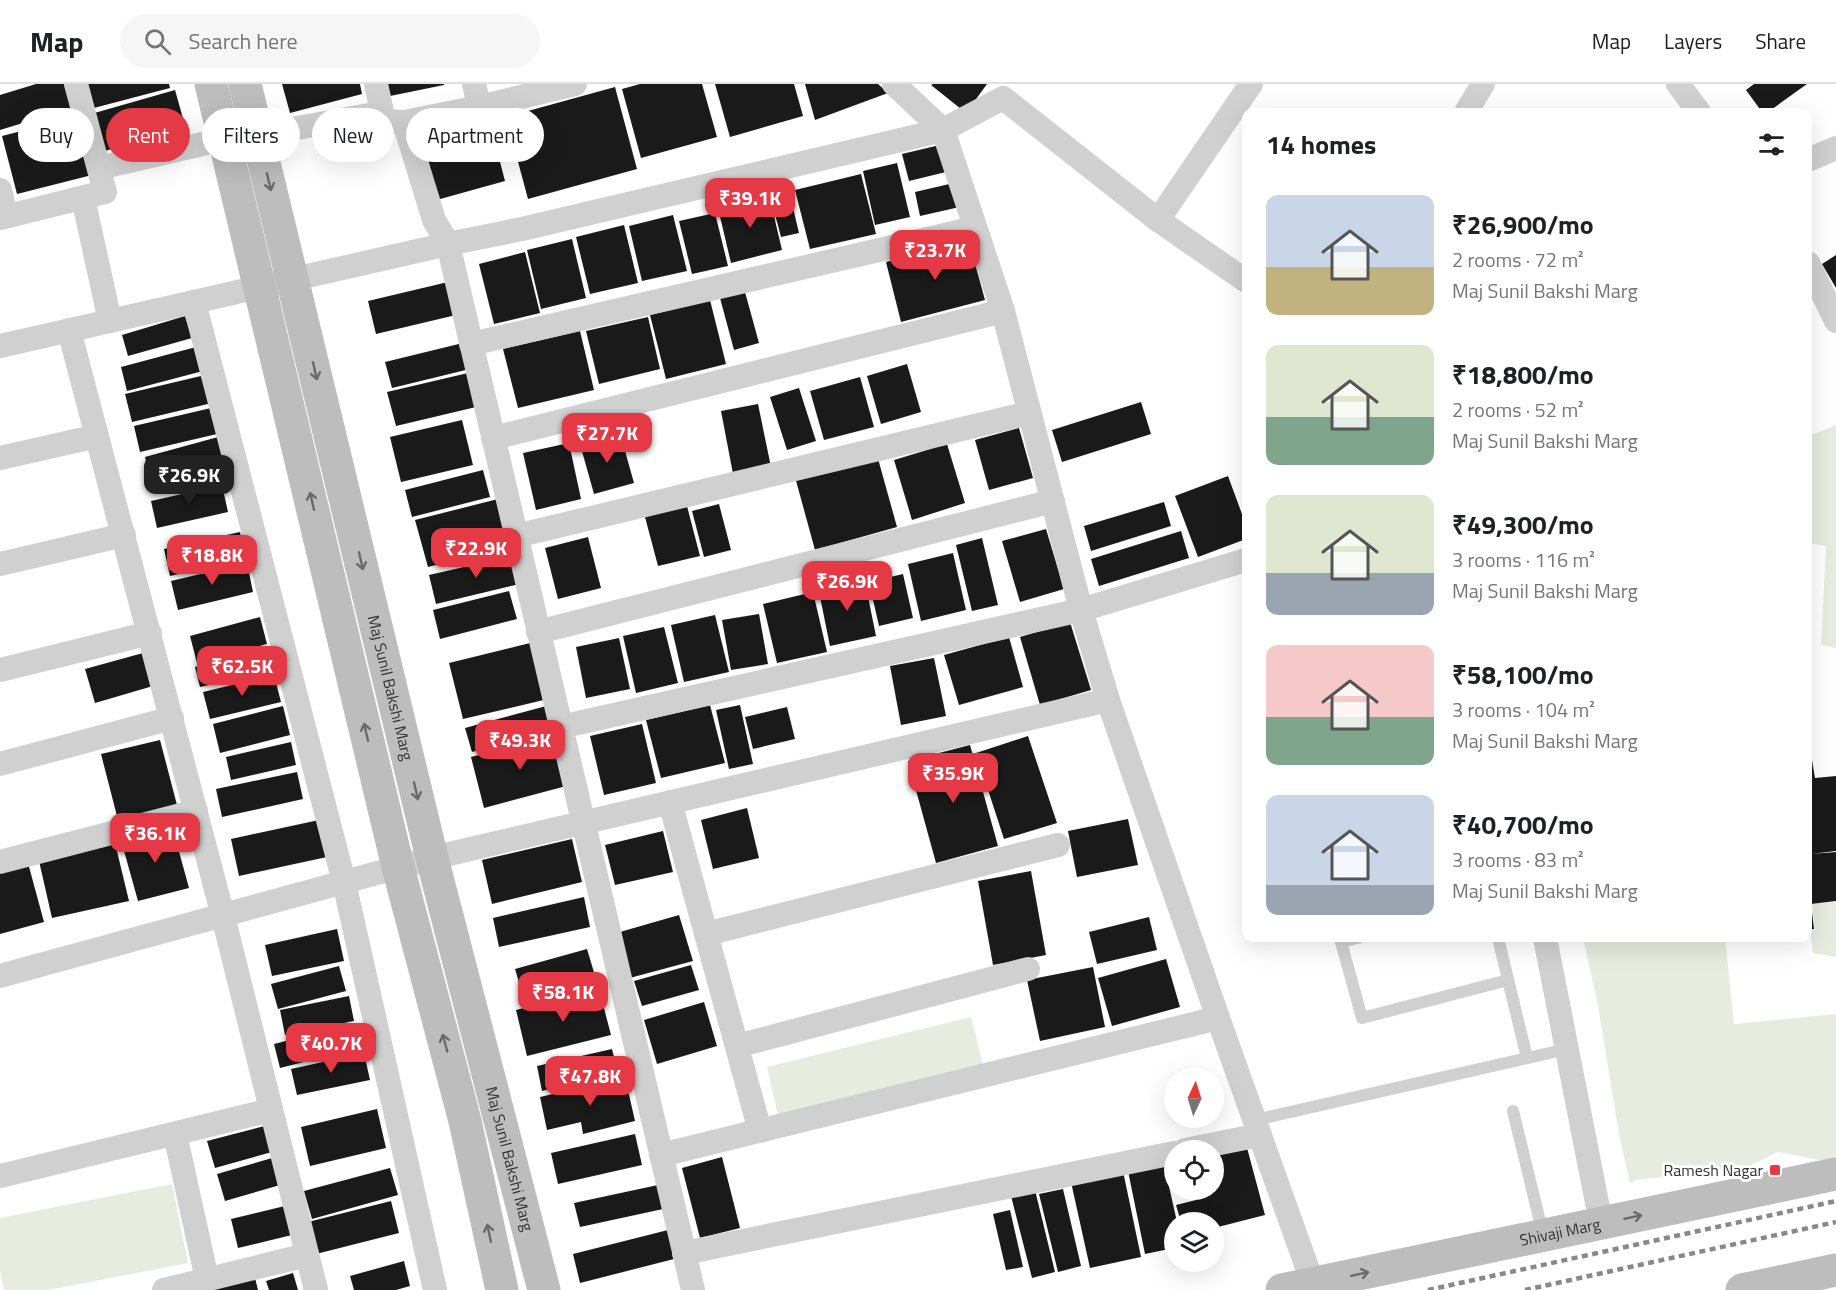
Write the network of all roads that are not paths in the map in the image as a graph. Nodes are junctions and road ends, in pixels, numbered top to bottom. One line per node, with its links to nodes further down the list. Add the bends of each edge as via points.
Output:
1 (76, 84): 24 (street)
2 (211, 84): 12 (street, Maj Sunil Bakshi Marg)
3 (245, 84): 13 (street, Maj Sunil Bakshi Marg)
4 (376, 84): 14 (street)
5 (575, 84): 11 (street)
6 (894, 84): 18 (street)
7 (1251, 84): 28 (street)
8 (1483, 84): 15 (street)
9 (1678, 84): 16 (street)
10 (1007, 91): 18 (street); 28 (street)
11 (477, 95): 17 (street)
12 (217, 108)
13 (251, 108)
14 (388, 108)
15 (1468, 108)
16 (1696, 108)
17 (394, 121): 30 (street, via 434,220)
18 (943, 130): 29 (street); 30 (street)
19 (202, 144): 24 (street)
20 (1836, 148): 21 (street)
21 (1812, 158)
22 (229, 162): 34 (street, Maj Sunil Bakshi Marg)
23 (265, 162): 33 (street, Maj Sunil Bakshi Marg, one-way to 33)
24 (99, 168): 26 (street, via 105,192)
25 (0, 190): 27 (street)
26 (83, 198): 27 (street); 37 (street)
27 (3, 217)
28 (1158, 220): 32 (street)
29 (975, 228): 36 (street); 40 (street)
30 (448, 244): 33 (street); 40 (street)
31 (1812, 271): 38 (street)
32 (1242, 278)
33 (293, 279): 34 (street); 63 (street, Maj Sunil Bakshi Marg, one-way to 63)
34 (259, 287): 35 (street); 65 (street, Maj Sunil Bakshi Marg, one-way to 34)
35 (194, 302): 37 (street); 66 (street)
36 (1003, 311): 42 (street); 44 (street)
37 (110, 321): 39 (street)
38 (1836, 321)
39 (69, 330): 41 (street); 43 (street)
40 (471, 344): 44 (street)
41 (0, 346)
42 (1029, 413): 46 (street); 48 (street)
43 (97, 436): 45 (street); 47 (street)
44 (493, 438): 48 (street)
45 (0, 458)
46 (1053, 501): 51 (street); 52 (street)
47 (124, 535): 50 (street); 53 (street)
48 (516, 536): 52 (street)
49 (1242, 561): 51 (street)
50 (0, 564)
51 (1081, 610): 55 (street); 57 (street)
52 (538, 632): 57 (street)
53 (150, 633): 54 (street); 56 (street)
54 (0, 670)
55 (1108, 700): 59 (street); 75 (street)
56 (172, 718): 58 (street); 60 (street)
57 (560, 727): 61 (street)
58 (0, 764)
59 (670, 802): 61 (street); 68 (street)
60 (196, 811): 64 (street); 67 (street)
61 (582, 821): 63 (street); 85 (street)
62 (1058, 845): 68 (street)
63 (432, 858): 65 (street); 100 (street, Maj Sunil Bakshi Marg)
64 (0, 862)
65 (398, 867): 66 (street); 99 (street, Maj Sunil Bakshi Marg, one-way to 65, via 465,1121)
66 (344, 882): 67 (street); 98 (street)
67 (223, 916): 73 (street); 79 (street)
68 (706, 934): 76 (street)
69 (1341, 942): 74 (lane, via 1362,1018)
70 (1499, 942): 74 (lane)
71 (1546, 942): 77 (street)
72 (1028, 969): 76 (street)
73 (0, 976)
74 (1508, 980): 78 (lane)
75 (1218, 1018): 81 (street); 82 (street)
76 (737, 1046): 82 (street)
77 (1567, 1049): 78 (lane); 89 (street)
78 (1527, 1058): 81 (lane)
79 (271, 1110): 83 (street); 92 (street)
80 (1513, 1111): 90 (lane)
81 (1257, 1128): 84 (street); 95 (street)
82 (760, 1131): 85 (street)
83 (175, 1134): 88 (street); 94 (street)
84 (1218, 1140)
85 (662, 1155): 91 (street)
86 (1164, 1155): 91 (street)
87 (1836, 1174): 89 (street, Shivaji Marg, one-way to 87)
88 (0, 1176)
89 (1601, 1223): 90 (street, Shivaji Marg)
90 (1544, 1235): 95 (street, Shivaji Marg, one-way to 90)
91 (684, 1253): 101 (street)
92 (307, 1256): 94 (street); 97 (street)
93 (1836, 1270): 102 (street)
94 (207, 1279): 96 (street)
95 (1298, 1287)
96 (164, 1290)
97 (316, 1290)
98 (435, 1290)
99 (502, 1290)
100 (544, 1290)
101 (693, 1290)
102 (1742, 1290)

